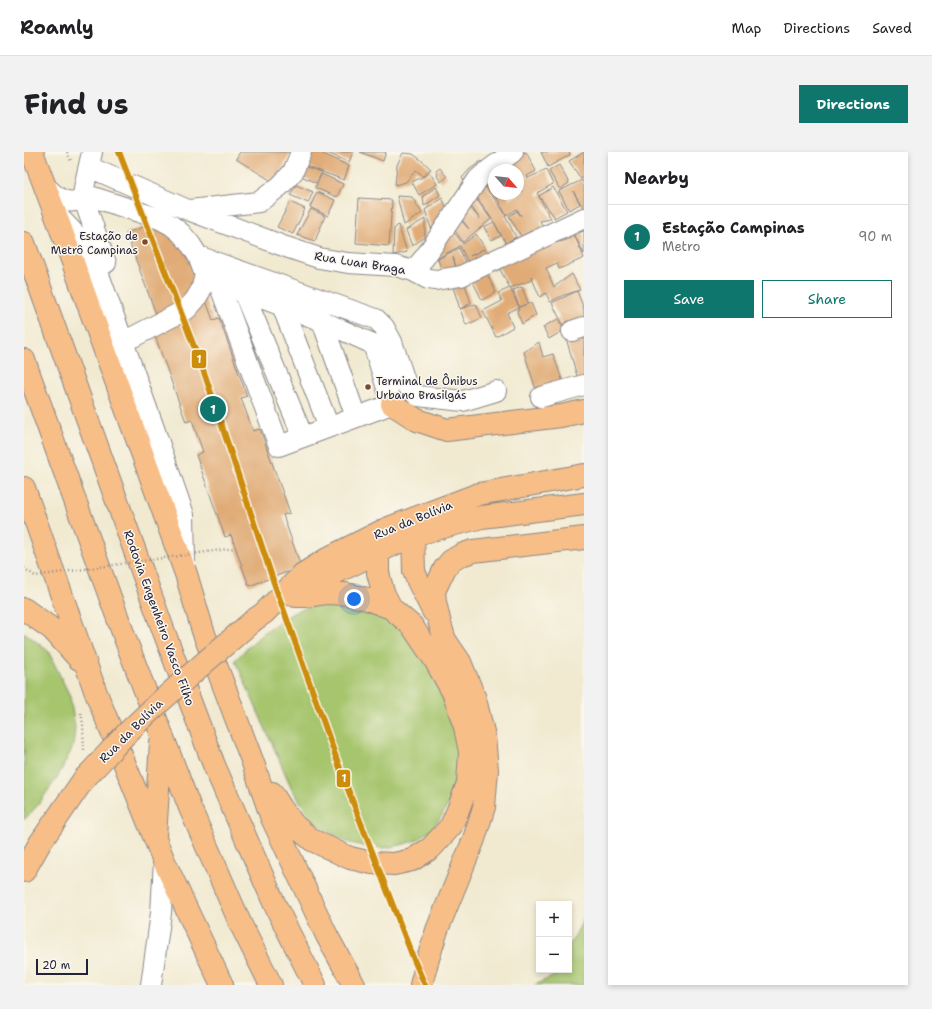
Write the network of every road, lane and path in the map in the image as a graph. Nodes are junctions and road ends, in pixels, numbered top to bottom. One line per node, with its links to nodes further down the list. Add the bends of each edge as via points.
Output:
1 (32, 152): 5 (main road)
2 (301, 152): 7 (street, via 293,172 259,202)
3 (513, 152): 12 (street, via 478,179)
4 (90, 160): 6 (street); 7 (street, Rua Luan Braga)
5 (45, 186): 6 (street, via 66,201 74,202); 8 (main road)
6 (83, 197): 11 (street, via 160,219 180,233); 17 (street)
7 (188, 210): 12 (street, Rua Luan Braga, via 319,258 348,264 396,266)
8 (55, 213): 26 (street, via 92,255); 37 (main road)
9 (584, 218): 12 (street, Rua Luan Braga, via 462,276 436,280)
10 (24, 243): 55 (main road, Rodovia Engenheiro Vasco Filho, via 214,765 275,905)
11 (198, 256): 13 (street); 20 (street, via 376,319 392,342 406,384 418,396 463,401)
12 (413, 271)
13 (212, 279): 14 (street); 17 (street, via 187,309); 27 (street, via 279,446)
14 (243, 291): 15 (street); 27 (street)
15 (282, 306): 16 (street); 25 (street)
16 (322, 321): 22 (street, via 373,344); 24 (street)
17 (133, 337): 26 (street, via 146,375)
18 (24, 360): 45 (main road)
19 (584, 385): 21 (street)
20 (496, 391)
21 (541, 397)
22 (392, 404): 23 (main road, via 417,420 446,430); 24 (street)
23 (584, 411)
24 (356, 417): 25 (street)
25 (330, 427): 27 (street)
26 (154, 428): 37 (street, via 184,515)
27 (303, 437)
28 (584, 475): 31 (main road, Rua da Bolívia, via 479,494)
29 (24, 488): 43 (main road)
30 (584, 504): 32 (main road, Rua da Bolívia, via 482,518)
31 (386, 529): 35 (main road); 41 (main road, Rua da Bolívia, via 302,574)
32 (413, 535): 35 (main road, Rua da Bolívia); 42 (main road, via 414,571)
33 (584, 538): 42 (main road, via 473,551 461,555 445,568 434,591)
34 (235, 548): 36 (path, bridge, via 35,576)
35 (378, 551): 38 (main road, Rua da Bolívia); 39 (main road, via 378,573 383,592)
36 (24, 568)
37 (186, 574): 47 (main road, via 203,631)
38 (296, 596): 39 (main road, via 346,594 367,598); 41 (main road, Rua da Bolívia)
39 (392, 608): 47 (main road, via 412,626 435,660 453,692 465,727 470,752 468,783 451,826 431,848 412,860 394,864 350,858 312,840 295,826)
40 (24, 609): 43 (main road, via 52,629)
41 (259, 617): 49 (main road, Rua da Bolívia, bridge, via 196,669 129,731 84,779)
42 (440, 624): 57 (main road, via 445,640 460,662 475,699 484,736 487,770 484,807 474,839 437,930)
43 (86, 668): 48 (main road)
44 (81, 709): 46 (path)
45 (162, 734): 48 (main road); 54 (main road, via 190,808 241,925)
46 (83, 755)
47 (253, 763): 56 (main road, via 271,816 327,936)
48 (155, 837): 50 (main road)
49 (32, 846): 51 (main road, Rua da Bolívia)
50 (164, 861): 52 (street, via 161,913); 53 (main road)
51 (24, 871)
52 (151, 985)
53 (222, 985)
54 (271, 985)
55 (315, 985)
56 (354, 985)
57 (421, 985)

